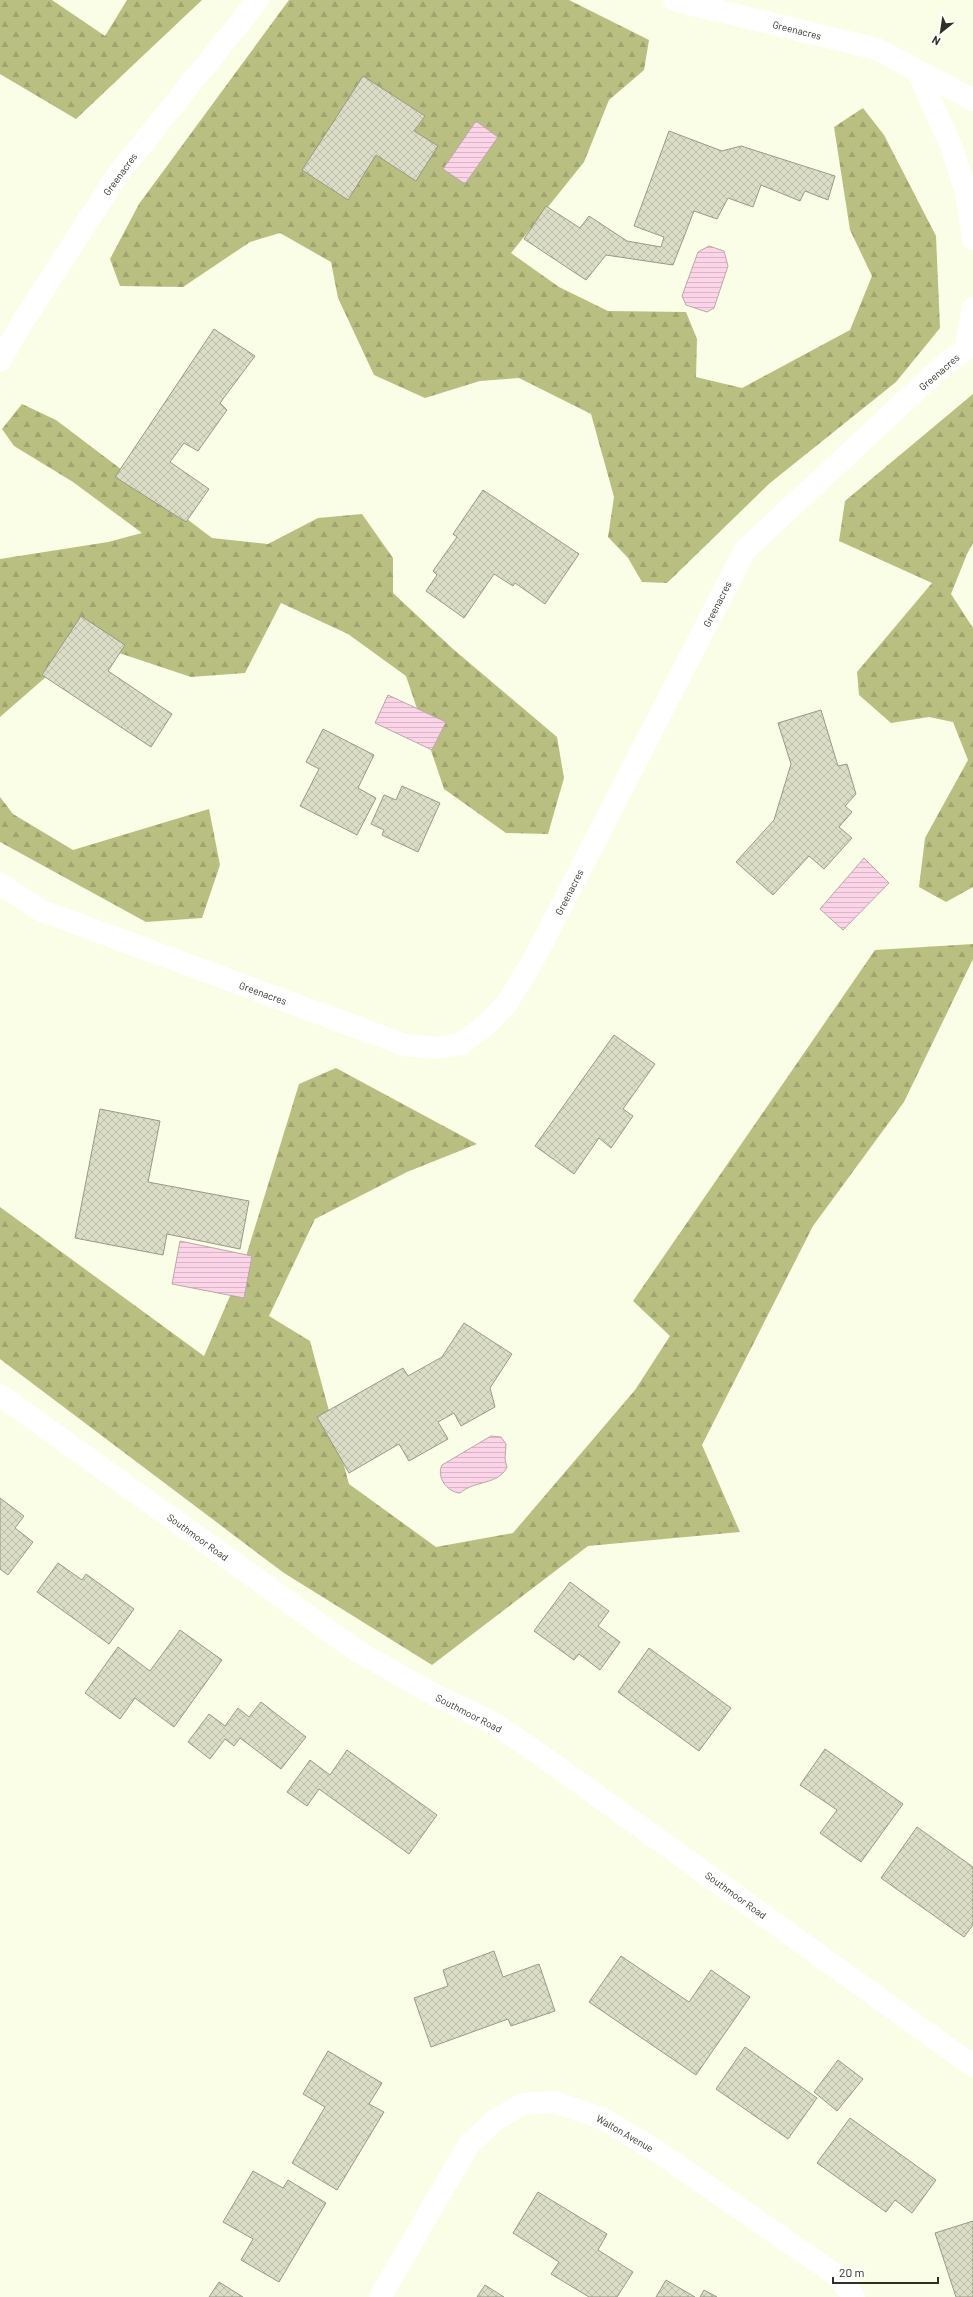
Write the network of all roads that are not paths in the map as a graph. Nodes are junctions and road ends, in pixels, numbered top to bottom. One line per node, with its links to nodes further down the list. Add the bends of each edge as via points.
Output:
1 (258, 0): 8 (street, Greenacres, via 118,174)
2 (674, 0): 3 (street, Greenacres, via 876,49)
3 (916, 70): 4 (street, Greenacres); 5 (street, via 951,146 966,192)
4 (973, 100)
5 (973, 239)
6 (973, 308): 7 (street, Greenacres)
7 (969, 348): 9 (street, Greenacres, via 946,363 745,550 534,959 507,1003 488,1023 460,1044 436,1048 405,1045 40,910)
8 (0, 361)
9 (0, 884)
10 (0, 1395): 11 (street, Southmoor Road, via 357,1651 433,1694 495,1724 545,1758)
11 (973, 2066)
12 (380, 2297): 13 (street, Walton Avenue, via 469,2144 495,2120 523,2104 554,2102 602,2118 658,2152 839,2277)
13 (854, 2297)

